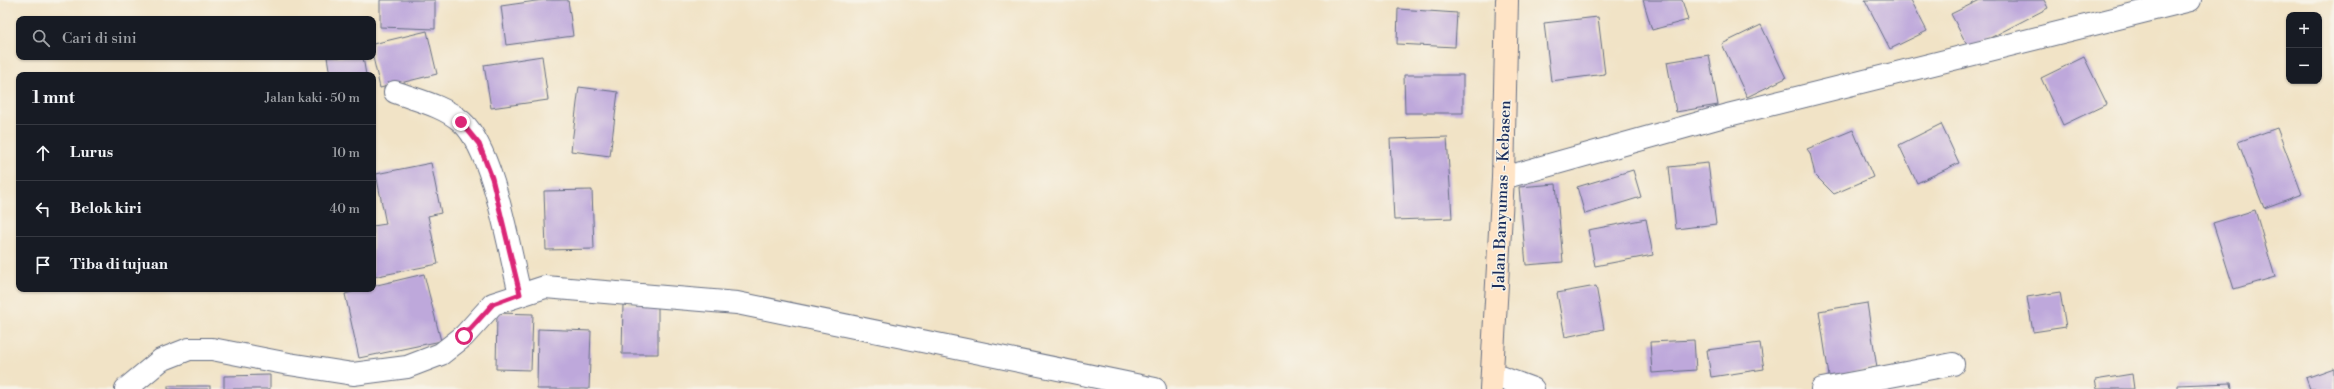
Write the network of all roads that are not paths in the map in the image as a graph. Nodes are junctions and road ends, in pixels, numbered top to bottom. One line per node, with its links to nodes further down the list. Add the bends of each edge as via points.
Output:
1 (1507, 0): 4 (main road, Jalan Banyumas - Kebasen)
2 (2190, 0): 4 (street, via 1728,115)
3 (395, 92): 5 (street, via 433,105 461,122 479,144 492,178)
4 (1503, 178): 7 (main road, Jalan Banyumas - Kebasen)
5 (520, 294): 8 (street, via 493,304 464,336 441,354 407,367 353,374 212,348 189,349 161,360); 9 (street, via 545,287 737,303)
6 (1953, 364): 11 (street)
7 (1492, 382): 10 (street)
8 (126, 389)
9 (1155, 389)
10 (1533, 389)
11 (1822, 389)

